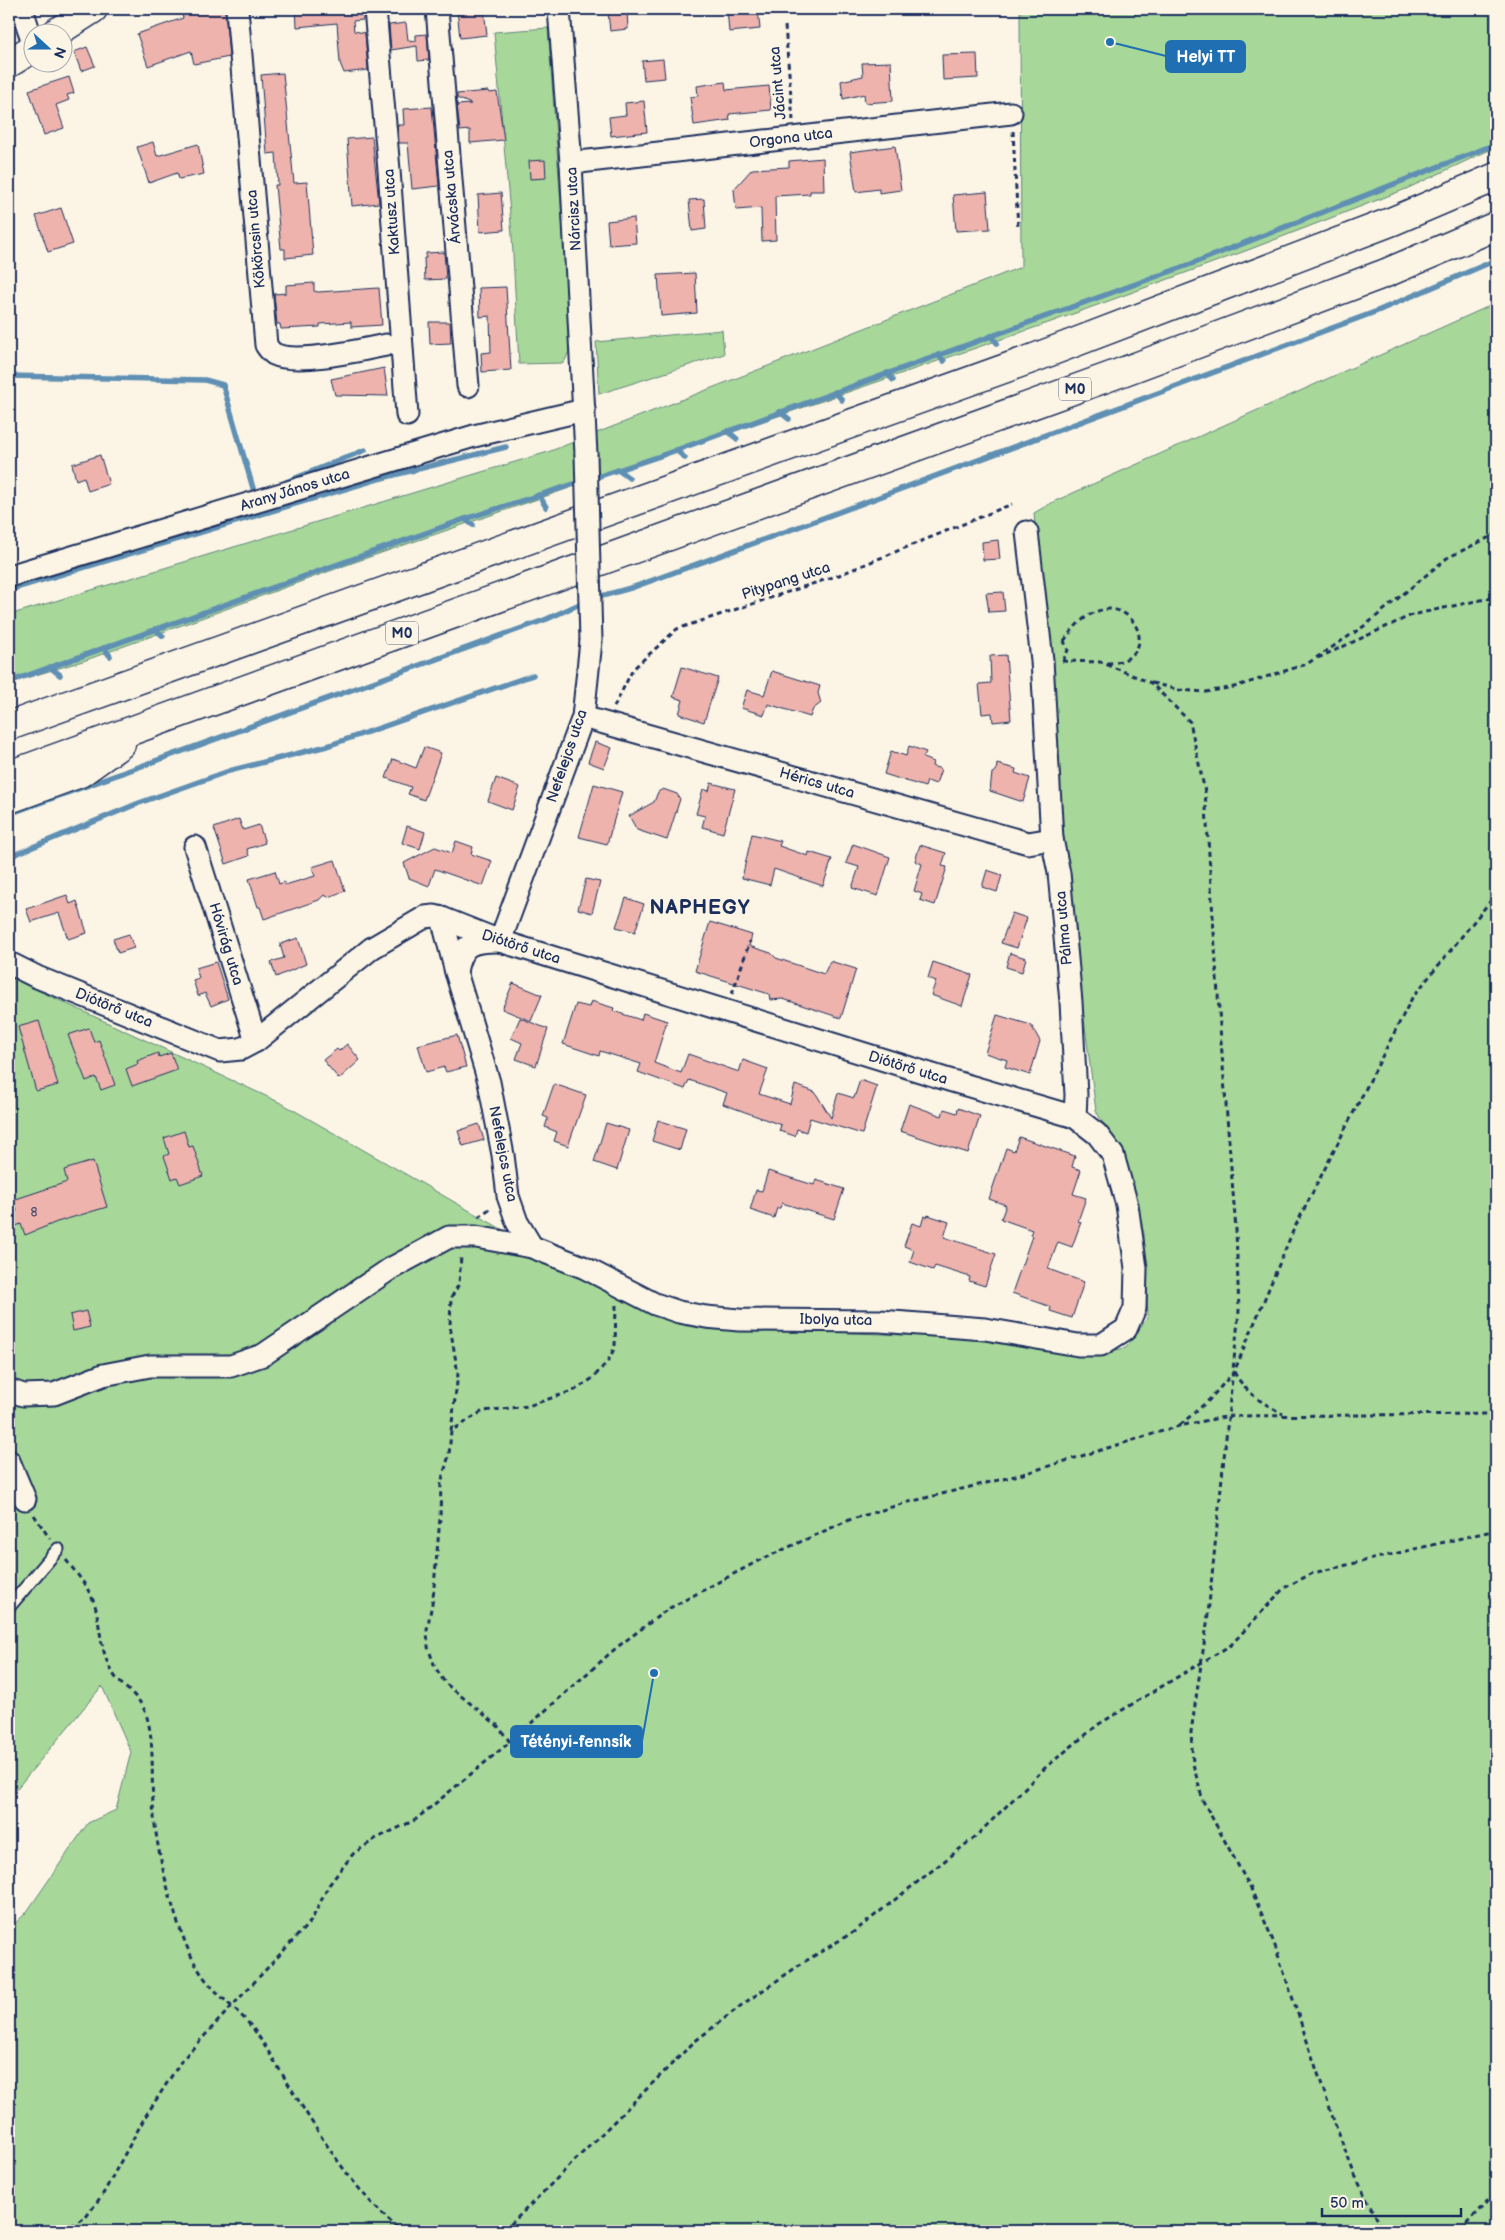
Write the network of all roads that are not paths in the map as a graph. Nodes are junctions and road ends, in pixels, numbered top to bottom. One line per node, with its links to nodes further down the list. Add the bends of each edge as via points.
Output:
1 (22, 9): 8 (street)
2 (93, 9): 7 (main road)
3 (237, 9): 13 (street, Kökörcsin utca, via 266,346 274,354 294,357 332,355)
4 (375, 9): 16 (street, Kaktusz utca)
5 (437, 9): 14 (street, Árvácska utca)
6 (559, 9): 10 (street, Nárcisz utca)
7 (72, 22)
8 (20, 51)
9 (1011, 113): 10 (street, Orgona utca)
10 (572, 164): 15 (street, Nárcisz utca)
11 (1496, 177): 19 (main road, via 1369,230 1034,358)
12 (1496, 226): 22 (main road, M0, via 1386,273 1124,372)
13 (386, 345)
14 (468, 386)
15 (584, 410): 18 (street, Arany János utca, via 474,436); 21 (street, Nefelejcs utca, bridge, via 591,640)
16 (407, 415)
17 (1026, 532): 26 (street, Pálma utca, via 1042,660)
18 (9, 576)
19 (87, 698): 20 (main road); 23 (main road)
20 (9, 715)
21 (583, 717): 26 (street, Hérics utca, via 1028,843); 29 (street, Nefelejcs utca)
22 (153, 722): 24 (main road, M0); 25 (main road, via 80,773)
23 (9, 726)
24 (9, 775)
25 (9, 799)
26 (1052, 838): 33 (street, Pálma utca, via 1059,873 1071,1002)
27 (195, 847): 32 (street, Hóvirág utca)
28 (442, 918): 29 (street, Diótörő utca); 31 (street, Nefelejcs utca); 32 (street, Diótörő utca, via 434,916 417,920 372,948)
29 (500, 941): 31 (street, via 478,941 464,950 458,959); 33 (street, Diótörő utca)
30 (9, 962): 32 (street, Diótörő utca, via 37,977 220,1050 241,1050)
31 (456, 972): 34 (street, Nefelejcs utca, via 489,1082 508,1196 517,1222)
32 (256, 1041)
33 (1075, 1117): 34 (street, Ibolya utca, via 1098,1134 1113,1155 1127,1206 1135,1259 1135,1308 1126,1328 1101,1345 1078,1345 985,1329 880,1321 706,1317 671,1310 628,1292 583,1267)
34 (532, 1247): 35 (street, Ibolya utca, via 476,1237 450,1237 390,1269 263,1355 231,1366 150,1366 103,1375 54,1394 23,1395)
35 (9, 1390)
36 (9, 1461): 37 (street)
37 (25, 1499)
38 (58, 1549): 39 (lane)
39 (9, 1607)

